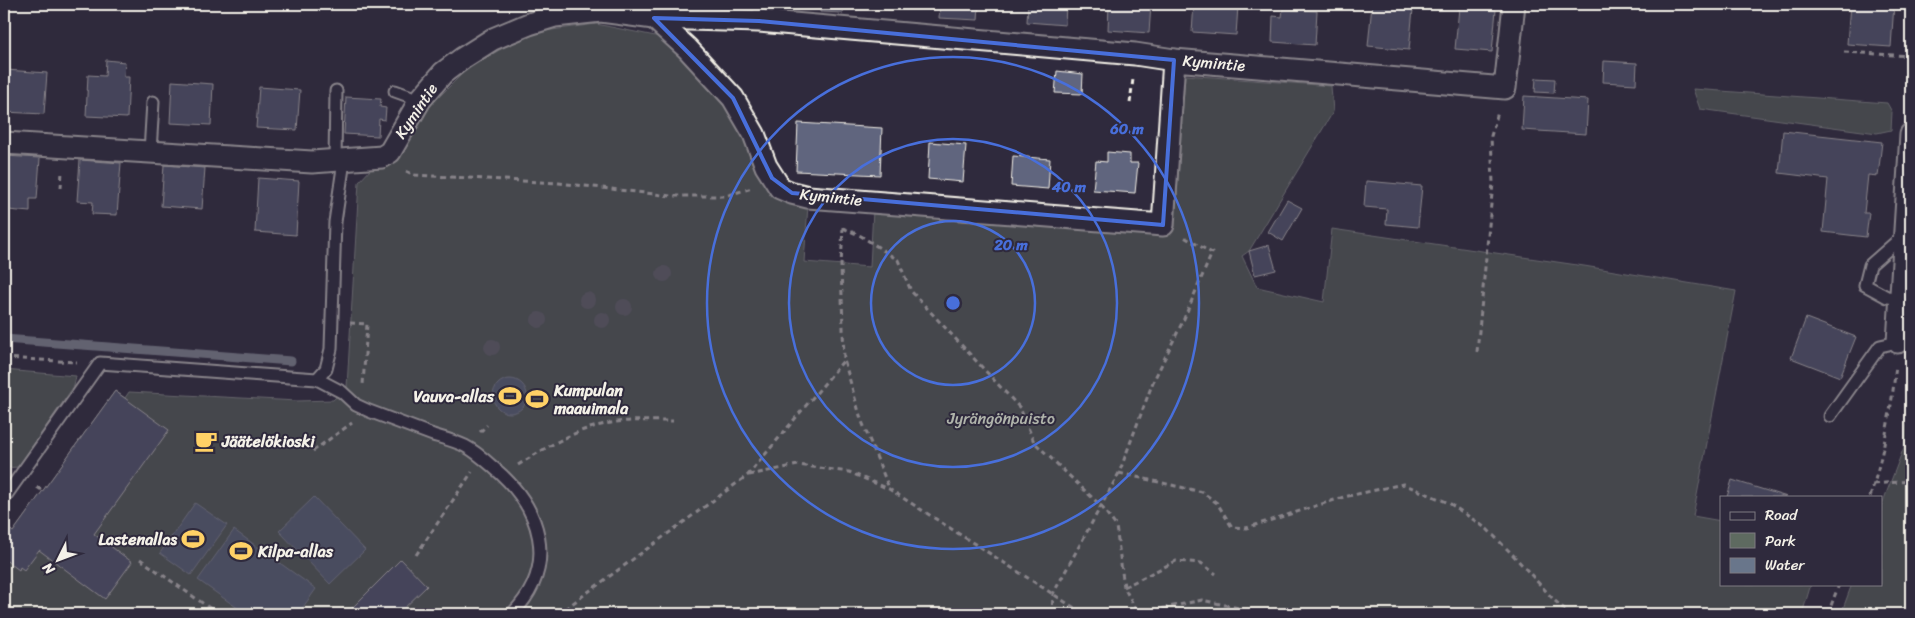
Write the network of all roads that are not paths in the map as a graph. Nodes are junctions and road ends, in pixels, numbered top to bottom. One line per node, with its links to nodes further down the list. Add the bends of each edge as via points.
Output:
1 (1514, 4): 5 (street, Kymintie, via 1505,88)
2 (601, 8): 4 (street, Kymintie); 8 (street, Kymintie, via 554,16 494,39 444,73)
3 (759, 12): 4 (street); 5 (street)
4 (654, 18): 5 (street, Kymintie, via 733,98 780,188 808,197 1164,225)
5 (1174, 60)
6 (336, 91): 13 (lane)
7 (395, 91): 8 (lane)
8 (420, 100): 13 (street, Kymintie, via 390,152 382,157)
9 (153, 102): 12 (lane)
10 (1911, 134): 14 (street)
11 (4, 143): 12 (street, Kymintie)
12 (150, 152): 13 (street, Kymintie)
13 (340, 161): 17 (lane, via 331,349 326,369)
14 (1904, 235): 15 (street); 15 (lane, via 1870,265 1865,285 1886,297)
15 (1900, 298): 16 (street)
16 (1898, 342): 18 (lane, via 1880,346)
17 (317, 379): 19 (lane, via 100,363); 20 (lane, via 368,411 465,446 503,475 528,509 540,545 536,578 530,592)
18 (1830, 416)
19 (4, 498)
20 (512, 614)

